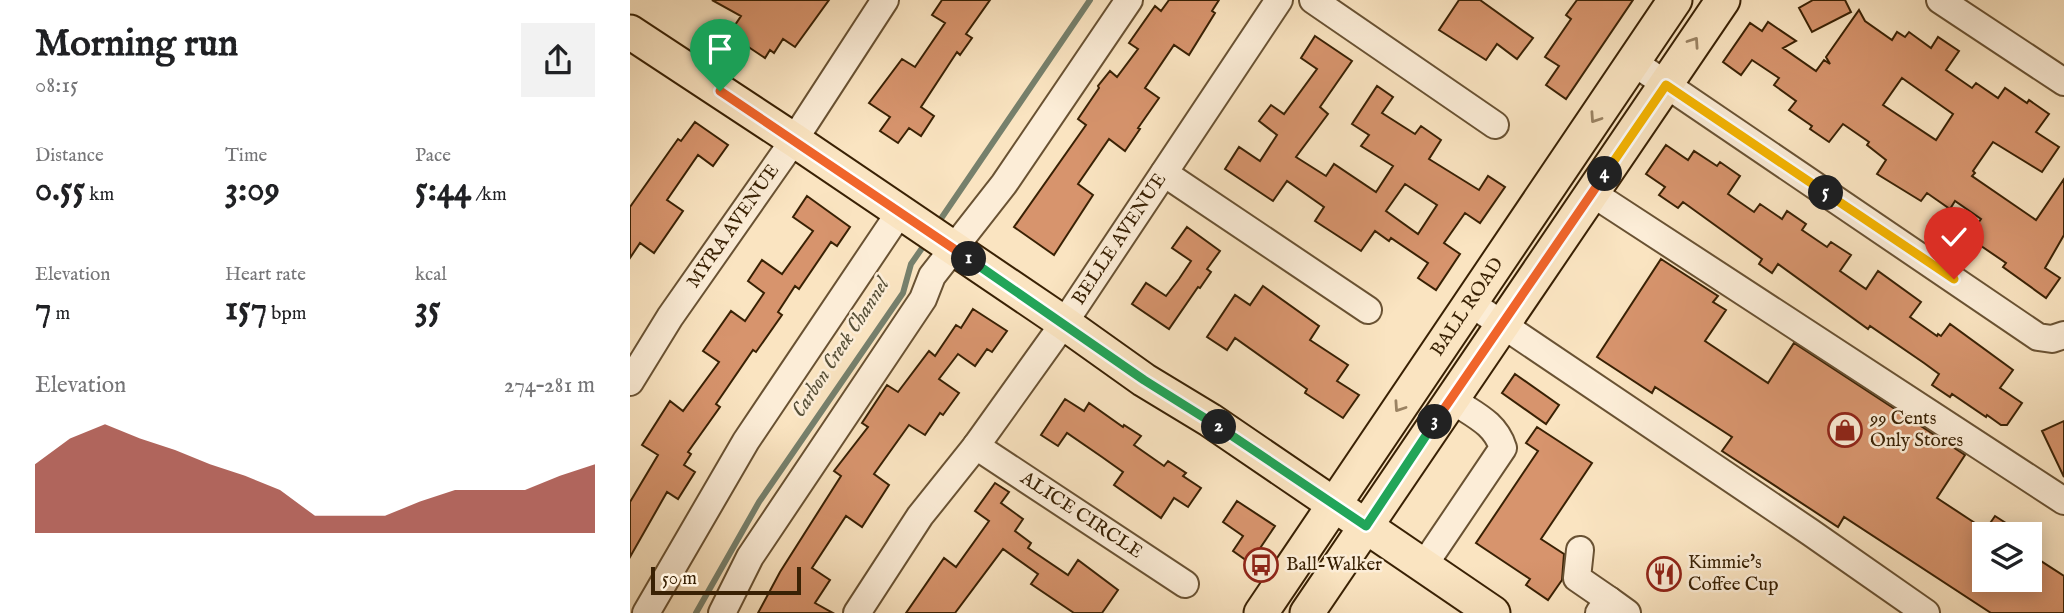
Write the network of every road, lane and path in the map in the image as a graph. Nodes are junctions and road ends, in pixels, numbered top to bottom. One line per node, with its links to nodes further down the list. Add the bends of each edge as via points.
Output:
1 (885, 0): 13 (street, MYRA AVENUE)
2 (1129, 0): 17 (street, via 1004,184)
3 (1279, 0): 14 (street, BELLE AVENUE)
4 (1313, 0): 12 (street)
5 (1675, 0): 9 (main road, BALL ROAD)
6 (1723, 0): 11 (main road, BALL ROAD, one-way to 6)
7 (1940, 0): 10 (street)
8 (630, 32): 13 (main road)
9 (1633, 62): 11 (street); 18 (main road, BALL ROAD, one-way to 18)
10 (2064, 82)
11 (1666, 85): 15 (main road, BALL ROAD); 22 (street, via 2038,337)
12 (1495, 125)
13 (794, 140): 16 (main road); 23 (street, MYRA AVENUE)
14 (1164, 173): 19 (street); 20 (street, BELLE AVENUE)
15 (1592, 193): 21 (main road, BALL ROAD); 26 (street)
16 (908, 217): 17 (main road); 34 (street, via 746,440)
17 (951, 246): 20 (main road); 35 (street, via 923,299 750,557)
18 (1469, 302): 21 (street); 27 (main road, BALL ROAD, one-way to 27)
19 (1368, 310)
20 (1064, 323): 25 (street, BELLE AVENUE); 27 (main road)
21 (1502, 325): 24 (main road, BALL ROAD); 39 (street)
22 (2058, 337)
23 (630, 382)
24 (1451, 399): 28 (main road, BALL ROAD); 30 (street, via 1493,428 1503,448)
25 (976, 446): 31 (street, ALICE CIRCLE); 36 (street, BELLE AVENUE, via 920,516)
26 (2064, 501)
27 (1334, 505): 28 (main road); 37 (main road, BALL ROAD)
28 (1366, 526): 30 (main road); 38 (main road, BALL ROAD)
29 (1580, 550): 33 (street, via 1577,578)
30 (1424, 565): 32 (main road)
31 (1185, 584)
32 (1474, 608)
33 (1612, 609)
34 (646, 613)
35 (722, 613)
36 (857, 613)
37 (1261, 613)
38 (1307, 613)
39 (1926, 613)

